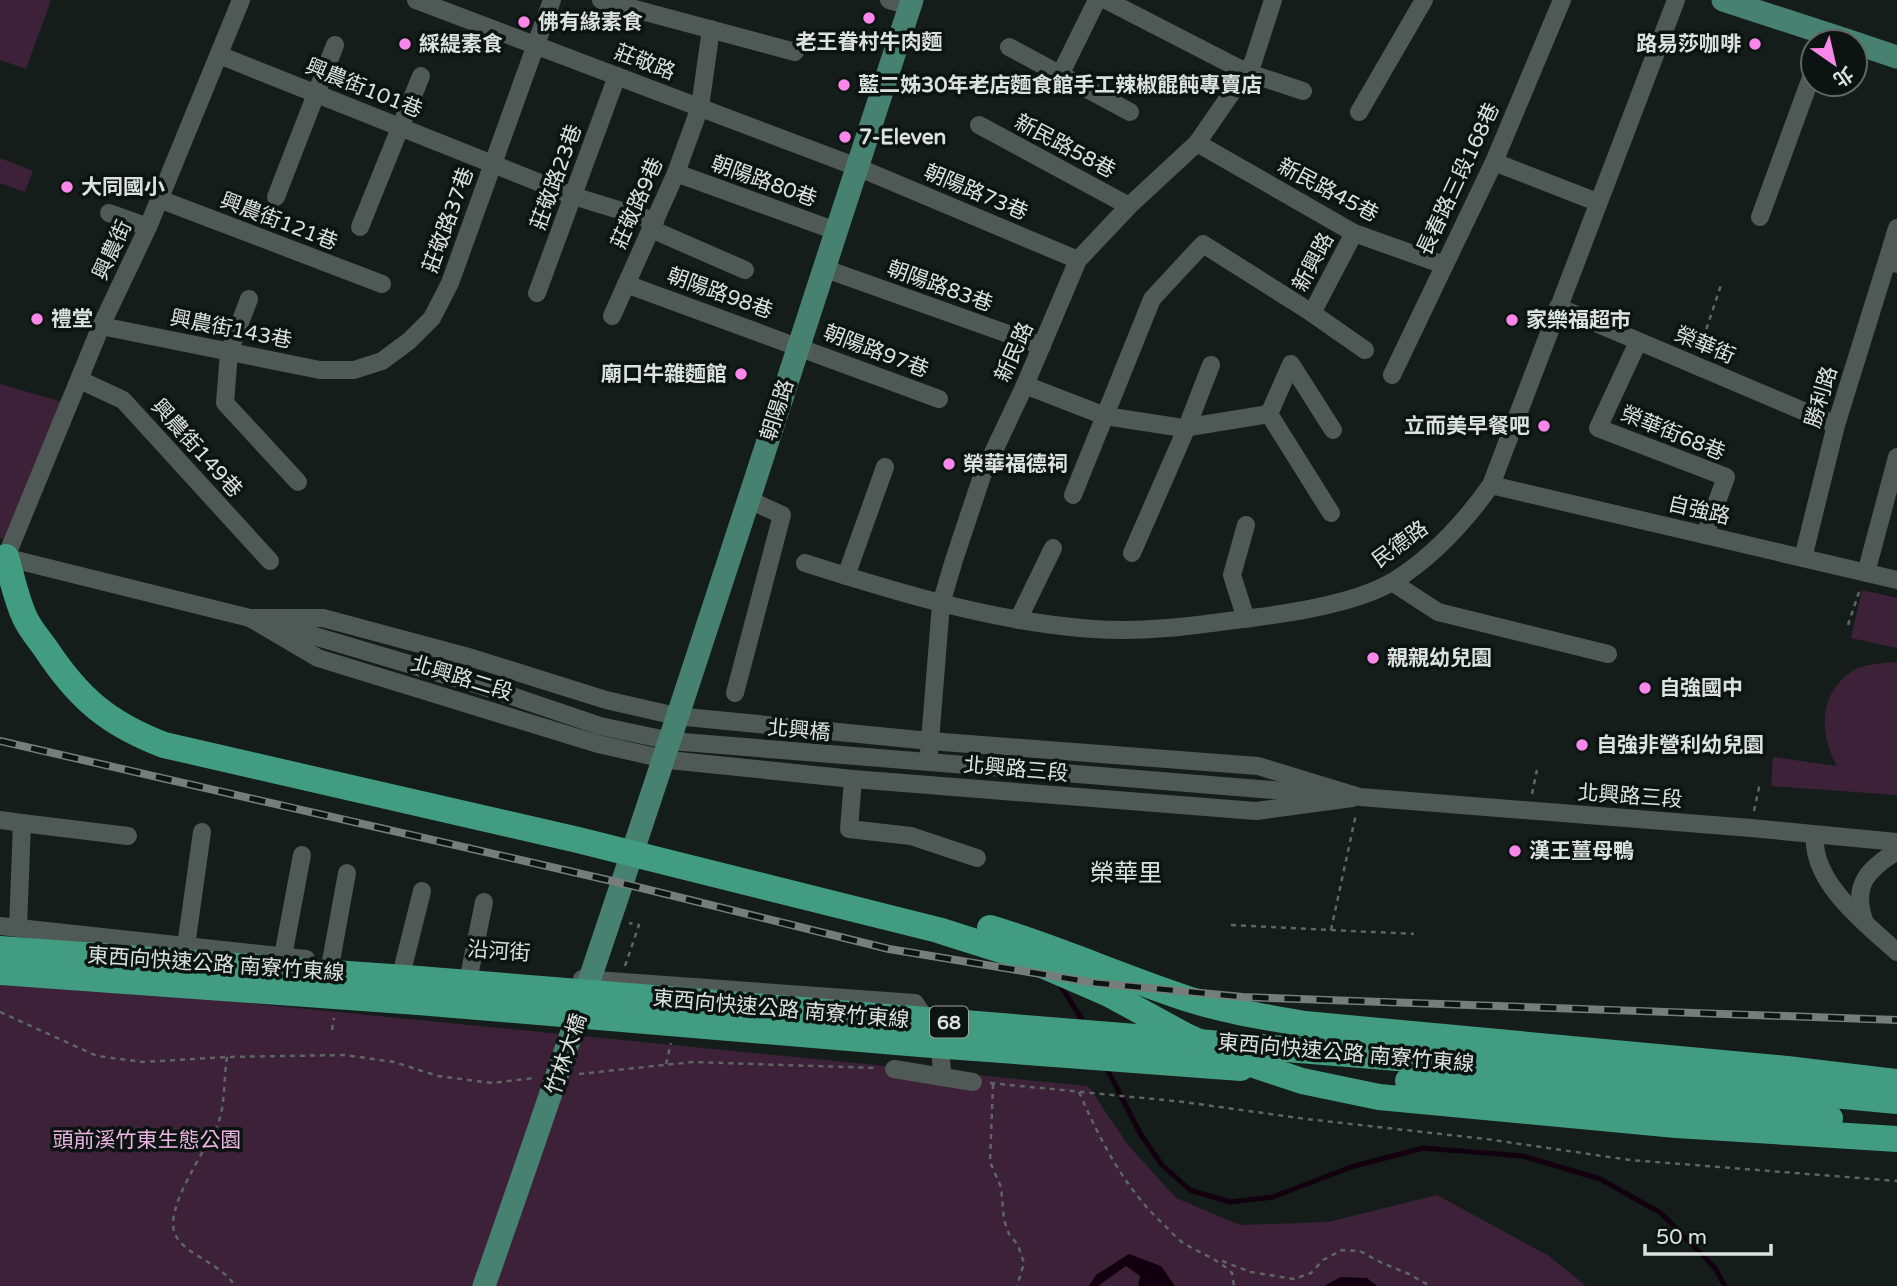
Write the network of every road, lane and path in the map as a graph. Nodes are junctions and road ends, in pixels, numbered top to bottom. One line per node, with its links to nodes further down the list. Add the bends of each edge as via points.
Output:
1 (241, 0): 20 (street, 興農街)
2 (416, 0): 16 (street, 莊敬路)
3 (552, 0): 16 (street, 莊敬路37巷)
4 (601, 0): 14 (street)
5 (1097, 0): 23 (street)
6 (1106, 0): 22 (street)
7 (1273, 0): 22 (street, 新民路)
8 (1424, 0): 31 (street)
9 (1562, 0): 35 (street, 長春路三段168巷)
10 (1676, 0): 42 (street, 民德路)
11 (903, 2): 37 (main road, 朝陽路)
12 (1738, 2): 13 (main road)
13 (1802, 28)
14 (710, 29): 19 (street); 29 (street, 莊敬路9巷)
15 (335, 45): 27 (street)
16 (534, 45): 25 (street, 莊敬路); 36 (street, 莊敬路37巷)
17 (1009, 47): 23 (street)
18 (1869, 48): 21 (main road)
19 (795, 52)
20 (219, 55): 27 (street, 興農街101巷); 41 (street, 興農街)
21 (1897, 57)
22 (1246, 72): 26 (street); 34 (street, 新民路)
23 (1060, 75): 30 (street)
24 (421, 76): 33 (street)
25 (617, 76): 29 (street, 莊敬路); 39 (street, 莊敬路23巷)
26 (1303, 91)
27 (317, 94): 33 (street, 興農街101巷); 40 (street)
28 (1803, 98): 45 (street)
29 (700, 107): 37 (street, 莊敬路); 38 (street, 莊敬路9巷)
30 (1130, 112)
31 (1359, 112)
32 (979, 125): 43 (street, 新民路58巷)
33 (399, 127): 36 (street, 興農街101巷); 48 (street)
34 (1197, 143): 43 (street, 新民路); 51 (street, 新民路45巷)
35 (1494, 162): 42 (street); 54 (street, 長春路三段168巷)
36 (492, 164): 39 (street, 興農街101巷); 73 (street, 莊敬路37巷, via 450,283 432,318 382,361)
37 (857, 167): 50 (main road, 朝陽路); 52 (street, 朝陽路73巷)
38 (676, 173): 46 (street, 莊敬路9巷); 50 (street, 朝陽路80巷)
39 (573, 196): 46 (street, 興農街101巷); 60 (street, 莊敬路23巷)
40 (276, 197)
41 (159, 199): 47 (street, 興農街); 59 (street, 興農街121巷)
42 (1597, 202): 62 (street, 民德路)
43 (1129, 206): 52 (street, 新民路)
44 (109, 213): 47 (street)
45 (1760, 216)
46 (653, 225): 56 (street, 興農街101巷); 58 (street, 莊敬路9巷)
47 (148, 227): 65 (street, 興農街)
48 (360, 227)
49 (1897, 228): 53 (street, 勝利路)
50 (836, 231): 55 (main road, 朝陽路)
51 (1354, 233): 54 (street, 新民路45巷); 63 (street, 新興路)
52 (1078, 260): 68 (street, 新民路)
53 (1892, 262): 80 (street, 勝利路)
54 (1444, 265): 74 (street, 長春路三段168巷)
55 (823, 268): 67 (main road, 朝陽路); 68 (street, 朝陽路83巷)
56 (745, 270)
57 (1722, 282): 72 (path)
58 (626, 284): 64 (street, 莊敬路9巷); 67 (street, 朝陽路98巷)
59 (382, 285)
60 (537, 293)
61 (249, 299): 70 (street)
62 (1558, 307): 66 (street, 榮華街); 86 (street, 民德路)
63 (1312, 313): 69 (street); 79 (street, via 1203,244 1152,299)
64 (612, 316)
65 (101, 326): 70 (street, 興農街143巷); 75 (street, 興農街)
66 (1638, 342): 72 (street, 榮華街); 91 (street, 榮華街68巷, via 1598,428 1726,477)
67 (798, 345): 77 (street, 朝陽路97巷); 88 (main road, 朝陽路)
68 (1042, 346): 76 (street, 新民路)
69 (1366, 350)
70 (229, 352): 73 (street, 興農街143巷, via 320,370); 85 (street, via 225,403)
71 (1210, 365): 81 (street)
72 (1694, 365): 80 (street, 榮華街)
73 (354, 370)
74 (1392, 375)
75 (80, 380): 94 (street, 興農街); 96 (street, 興農街149巷, via 122,400)
76 (1025, 385): 79 (street); 102 (street, 新民路, via 982,476)
77 (939, 399)
78 (1269, 414): 81 (street); 82 (street, via 1290,363); 89 (street)
79 (1105, 416): 81 (street); 87 (street)
80 (1836, 425): 95 (street, 勝利路)
81 (1187, 427): 93 (street)
82 (1333, 430)
83 (1897, 457): 98 (street)
84 (885, 467): 99 (street)
85 (298, 482)
86 (1491, 485): 91 (street, 自強路); 101 (street, 民德路, via 1465,521 1428,557)
87 (1073, 495)
88 (749, 499): 108 (street, via 782,515); 111 (main road, 朝陽路)
89 (1331, 513)
90 (1246, 525): 104 (street, via 1232,575)
91 (1705, 535): 95 (street, 自強路)
92 (1053, 548): 105 (street)
93 (1132, 552)
94 (3, 556): 103 (street, 北興路二段); 123 (highway, via 25,619 55,663 80,694 134,733 164,745)
95 (1803, 558): 98 (street, 自強路)
96 (270, 561)
97 (806, 563): 99 (street, 民德路)
98 (1866, 573): 100 (street, 自強路); 106 (path)
99 (846, 576): 102 (street, 民德路)
100 (1897, 580)
101 (1392, 582): 104 (street, 民德路, via 1340,602); 107 (street, via 1438,612)
102 (942, 604): 105 (street, 民德路); 110 (street, 新民路)
103 (250, 618): 109 (street, 北興路二段, via 323,618); 111 (street, 北興橋, via 476,684); 111 (street, 北興路二段, via 318,658 598,744)
104 (1246, 619): 105 (street, 民德路, via 1185,627 1095,630)
105 (1018, 621)
106 (1848, 625)
107 (1608, 654)
108 (735, 693)
109 (676, 716): 110 (street, 北興路三段)
110 (930, 741): 115 (street, 新民路); 116 (street, 北興路三段, via 1258,766)
111 (670, 750): 113 (street, 北興路三段); 116 (street, 北興橋); 119 (main road, 朝陽路)
112 (1537, 770): 117 (path)
113 (853, 779): 115 (street, 北興路三段); 129 (street, via 849,829 911,835)
114 (1759, 783): 121 (path)
115 (926, 784): 116 (street, 北興路三段, via 1256,811)
116 (1360, 797): 117 (street, 北興路三段); 137 (path)
117 (1529, 811): 121 (street, 北興路三段)
118 (0, 820): 120 (street)
119 (644, 821): 133 (main road, 竹林大橋)
120 (22, 823): 125 (street); 136 (street)
121 (1751, 828): 124 (street, 北興路三段)
122 (202, 832): 139 (street)
123 (579, 834): 155 (highway, via 947,915 1244,1014 1305,1024); 160 (highway, via 1026,958 1228,1055 1301,1081 1393,1098 1676,1125)
124 (1815, 835): 126 (street, 北興路三段); 134 (street, via 1820,868)
125 (128, 836)
126 (1897, 842)
127 (1897, 851): 134 (street, via 1874,867 1861,887 1860,907)
128 (303, 855): 142 (street)
129 (977, 858)
130 (347, 873): 143 (street)
131 (422, 891): 144 (street)
132 (484, 902): 145 (street)
133 (612, 918): 147 (path, via 639,925); 164 (main road, 竹林大橋)
134 (1866, 923): 141 (street)
135 (1231, 925): 137 (path)
136 (9, 927): 139 (street, 沿河街)
137 (1331, 930): 138 (path)
138 (1414, 934)
139 (186, 946): 142 (street, 沿河街)
140 (0, 948): 158 (highway, 東西向快速公路 南寮竹東線 / 68)
141 (1897, 952)
142 (283, 956): 143 (street, 沿河街)
143 (331, 961): 144 (street, 沿河街)
144 (403, 967): 145 (street, 沿河街)
145 (470, 971): 147 (street, 沿河街)
146 (0, 972): 159 (highway, 東西向快速公路 南寮竹東線 / 68, via 431,1003)
147 (620, 982): 153 (street, 沿河街, via 915,1003 938,1037)
148 (0, 1012): 149 (path, via 97,1056 143,1062)
149 (227, 1057): 152 (path, via 345,1055 492,1083); 163 (path, via 219,1120 180,1199 173,1232 182,1246 221,1269)
150 (894, 1069): 151 (path, via 692,1062); 153 (street)
151 (572, 1074)
152 (546, 1077)
153 (943, 1077): 154 (street)
154 (973, 1082): 156 (path)
155 (1897, 1082)
156 (993, 1084): 157 (path); 165 (path, via 990,1162 1001,1187 1004,1220 1024,1263)
157 (1079, 1092): 161 (path, via 1630,1160); 162 (path, via 1116,1167 1145,1207 1181,1241)
158 (1897, 1101)
159 (1897, 1124)
160 (1897, 1139)
161 (1897, 1181)
162 (1219, 1260): 166 (path, via 1232,1273); 167 (path, via 1251,1272 1294,1279 1342,1250 1360,1251)
163 (235, 1286)
164 (484, 1286)
165 (1017, 1286)
166 (1234, 1286)
167 (1430, 1286)

